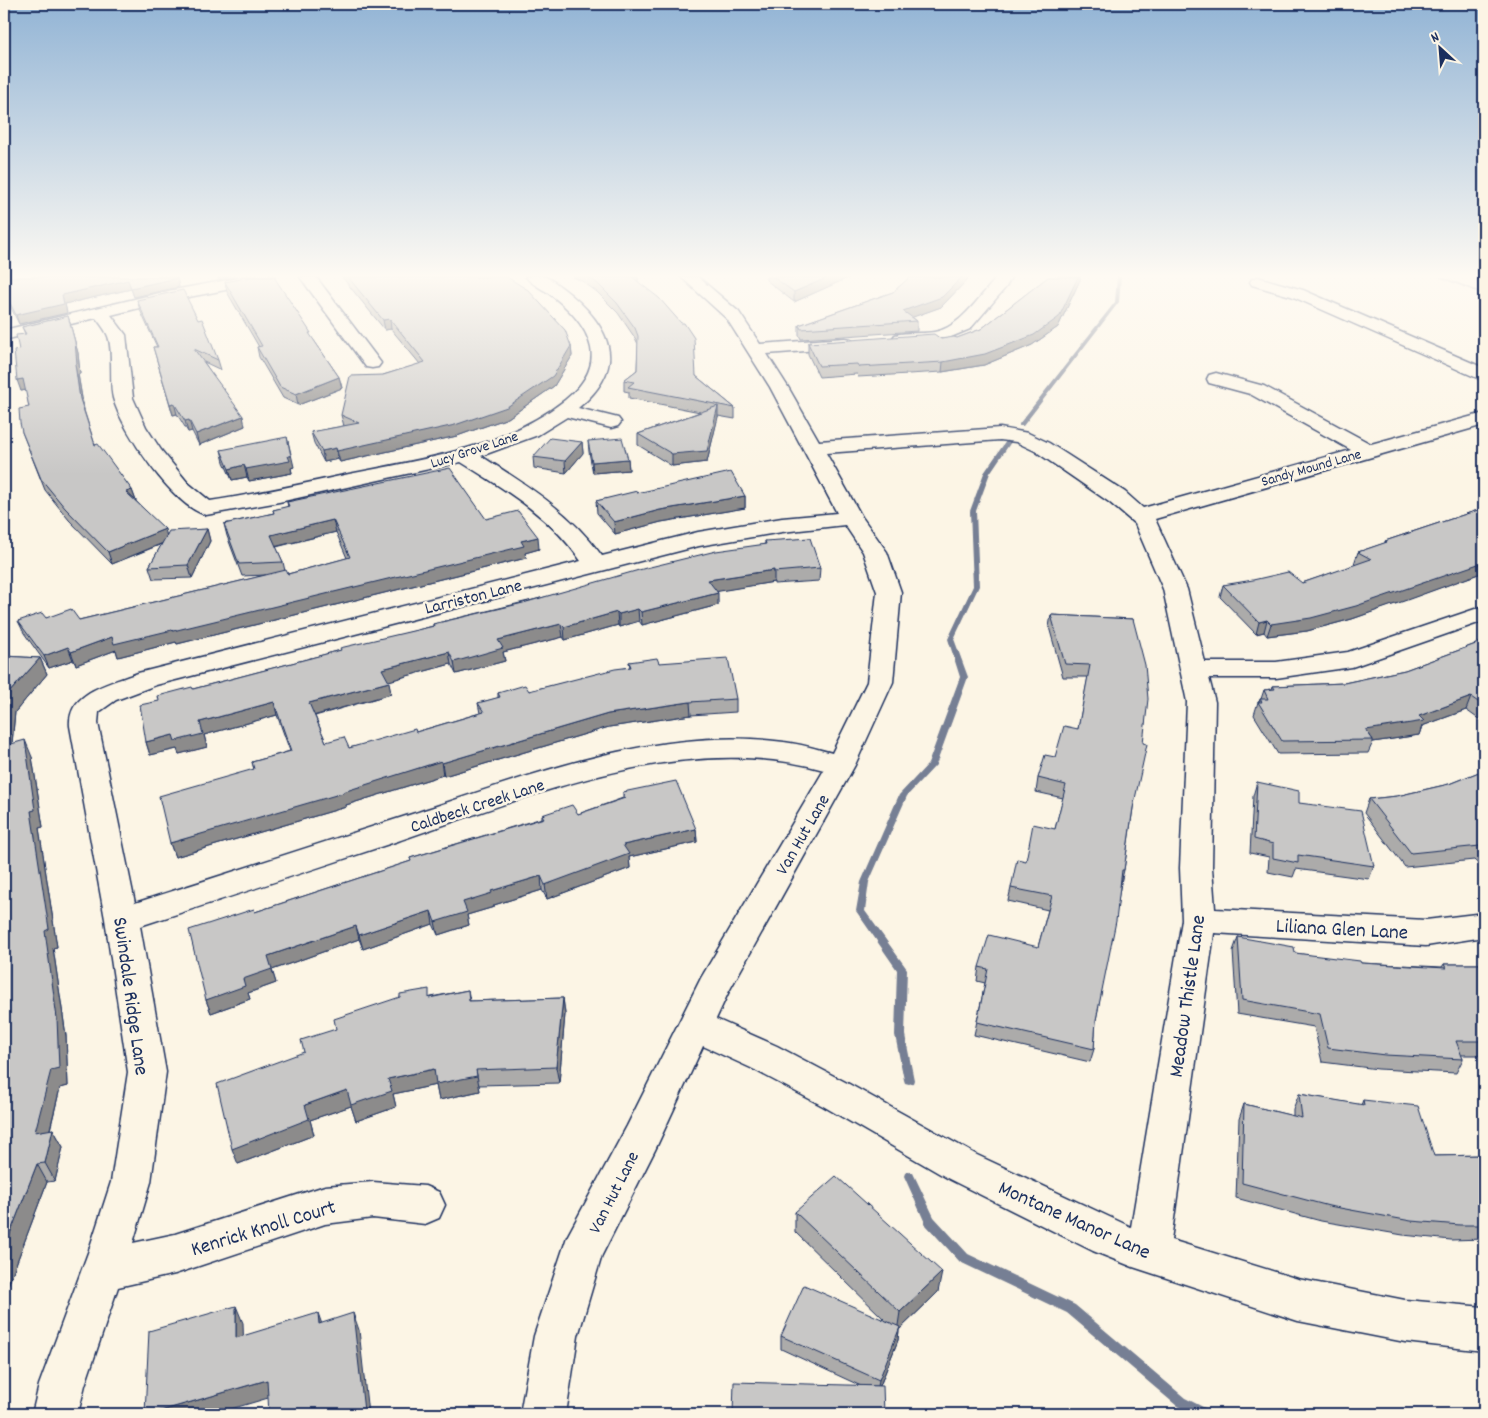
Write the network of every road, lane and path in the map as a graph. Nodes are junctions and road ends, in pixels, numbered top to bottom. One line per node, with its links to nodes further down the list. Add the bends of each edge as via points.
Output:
1 (118, 343): 16 (street, Lucy Grove Lane, via 123,398 136,426 180,488 206,508 254,501)
2 (357, 343): 8 (street)
3 (598, 343): 11 (street, Lucy Grove Lane, via 600,365 596,378)
4 (751, 343): 7 (street, Van Hut Lane)
5 (845, 343): 7 (street)
6 (1411, 343): 9 (street)
7 (755, 350): 14 (street, Van Hut Lane)
8 (372, 363)
9 (1484, 375)
10 (1216, 379): 15 (street, via 1257,390)
11 (565, 411): 13 (street); 16 (street, Lucy Grove Lane, via 524,433)
12 (1484, 419): 15 (street, Sandy Mound Lane)
13 (612, 422)
14 (812, 448): 17 (street, Meadow Thistle Lane, via 1000,434 1021,437 1042,447); 18 (street, Van Hut Lane)
15 (1368, 451): 17 (street, Sandy Mound Lane)
16 (463, 454): 19 (street, via 552,515)
17 (1139, 516): 21 (street, Meadow Thistle Lane, via 1145,521 1175,589)
18 (851, 518): 19 (street, Larriston Lane, via 733,532); 23 (street, Van Hut Lane, via 875,552 889,592 880,682)
19 (595, 564): 22 (street, Larriston Lane, via 146,679)
20 (1484, 613): 21 (street, via 1352,659 1276,670)
21 (1192, 659): 25 (street, Meadow Thistle Lane, via 1201,702 1196,868)
22 (102, 698): 24 (street, Swindale Ridge Lane, via 88,705 83,715)
23 (841, 765): 24 (street, Caldbeck Creek Lane, via 781,750 748,747 648,757 548,782); 27 (street, Van Hut Lane, via 713,988)
24 (122, 919): 30 (street, Swindale Ridge Lane, via 147,1072 131,1182)
25 (1199, 920): 26 (street, Liliana Glen Lane, via 1426,933); 29 (street, Meadow Thistle Lane)
26 (1484, 925)
27 (695, 1026): 29 (street, Montane Manor Lane, via 764,1056 979,1176); 33 (street, Van Hut Lane, via 582,1251 556,1336)
28 (425, 1205): 30 (street, Kenrick Knoll Court, via 373,1200 325,1204 176,1254)
29 (1148, 1253): 31 (street, Montane Manor Lane, via 1298,1300 1405,1321)
30 (103, 1270): 32 (street, Swindale Ridge Lane)
31 (1484, 1329)
32 (55, 1414)
33 (543, 1414)

